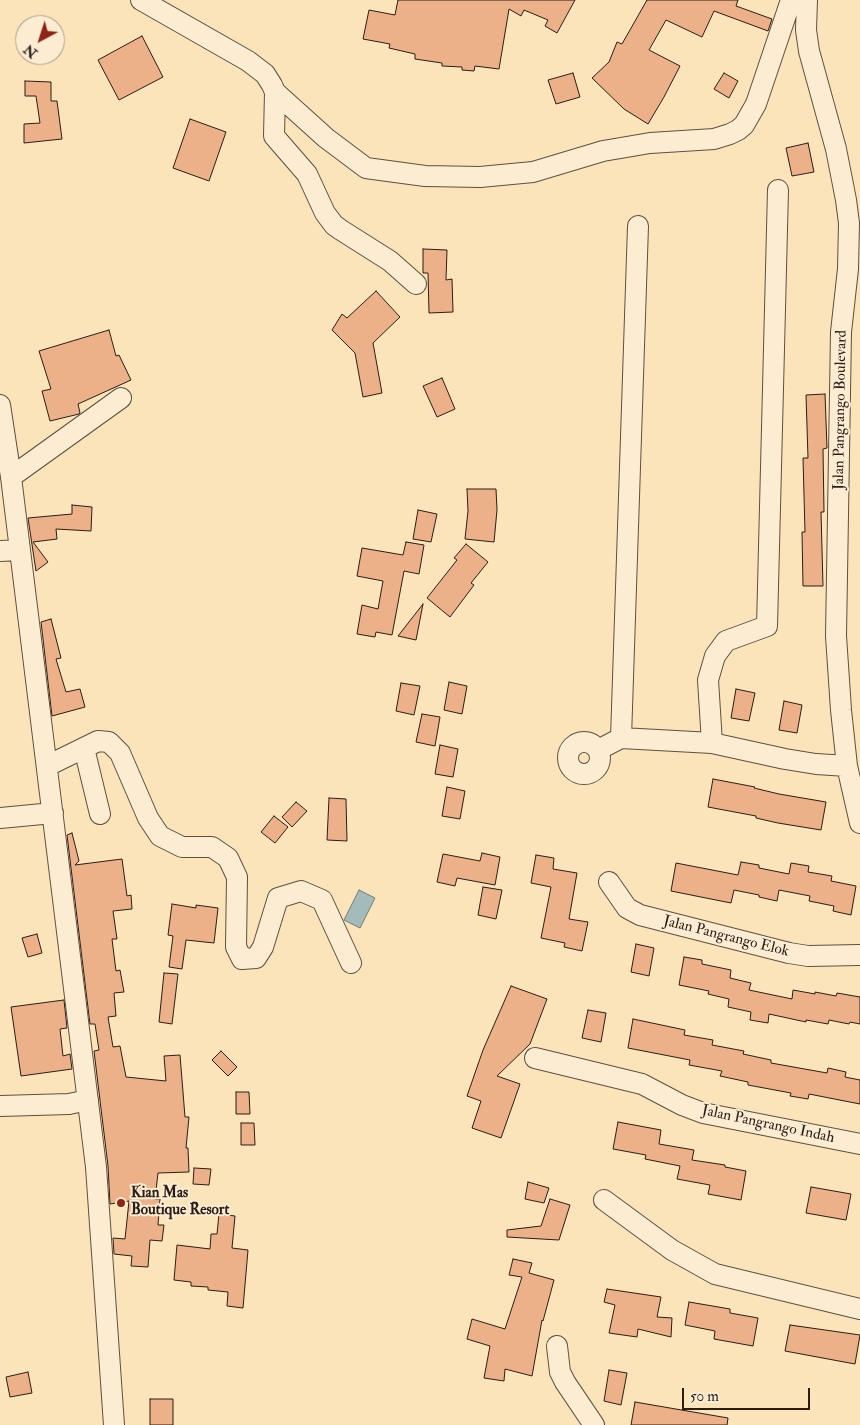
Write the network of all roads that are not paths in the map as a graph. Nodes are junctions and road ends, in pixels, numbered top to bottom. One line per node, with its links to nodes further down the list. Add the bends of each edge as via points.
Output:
1 (140, 0): 4 (street, via 254,64 265,74)
2 (791, 0): 4 (street, via 756,104 738,130 714,139 650,143 603,151 533,172 480,177 434,176 366,168 326,138)
3 (807, 0): 18 (street, Jalan Pangrango Boulevard, via 809,51 836,149 849,223 841,332 836,636)
4 (275, 92): 7 (street, via 274,136 307,174 325,213 341,230 390,261)
5 (778, 190): 14 (street, via 767,626 726,641 715,656 708,680)
6 (638, 226): 13 (street)
7 (416, 284)
8 (121, 398): 10 (street)
9 (0, 405): 10 (street)
10 (12, 477): 12 (street)
11 (0, 550): 12 (street)
12 (20, 550): 17 (street)
13 (622, 738): 14 (street); 16 (street)
14 (712, 743): 18 (street, via 785,760)
15 (84, 748): 17 (street); 20 (street); 25 (street, via 98,741 109,742 120,753 148,818 160,836 182,847 212,848 228,858 237,877 236,947 242,959 256,958 263,947 278,898 301,891 322,900)
16 (598, 750)
17 (47, 766): 19 (street)
18 (847, 766): 22 (street, Jalan Pangrango Boulevard)
19 (52, 813): 21 (street); 27 (street)
20 (100, 814)
21 (0, 818)
22 (860, 823)
23 (609, 882): 24 (street, Jalan Pangrango Elok, via 627,908 640,915 789,953)
24 (860, 955)
25 (351, 963)
26 (535, 1058): 29 (street, Jalan Pangrango Indah, via 642,1084 703,1113)
27 (88, 1100): 28 (street, via 69,1104); 33 (street, via 96,1166)
28 (0, 1106)
29 (860, 1144)
30 (604, 1200): 31 (street, via 672,1250 715,1274)
31 (860, 1309)
32 (557, 1346): 34 (street, via 560,1372)
33 (114, 1425)
34 (594, 1425)

